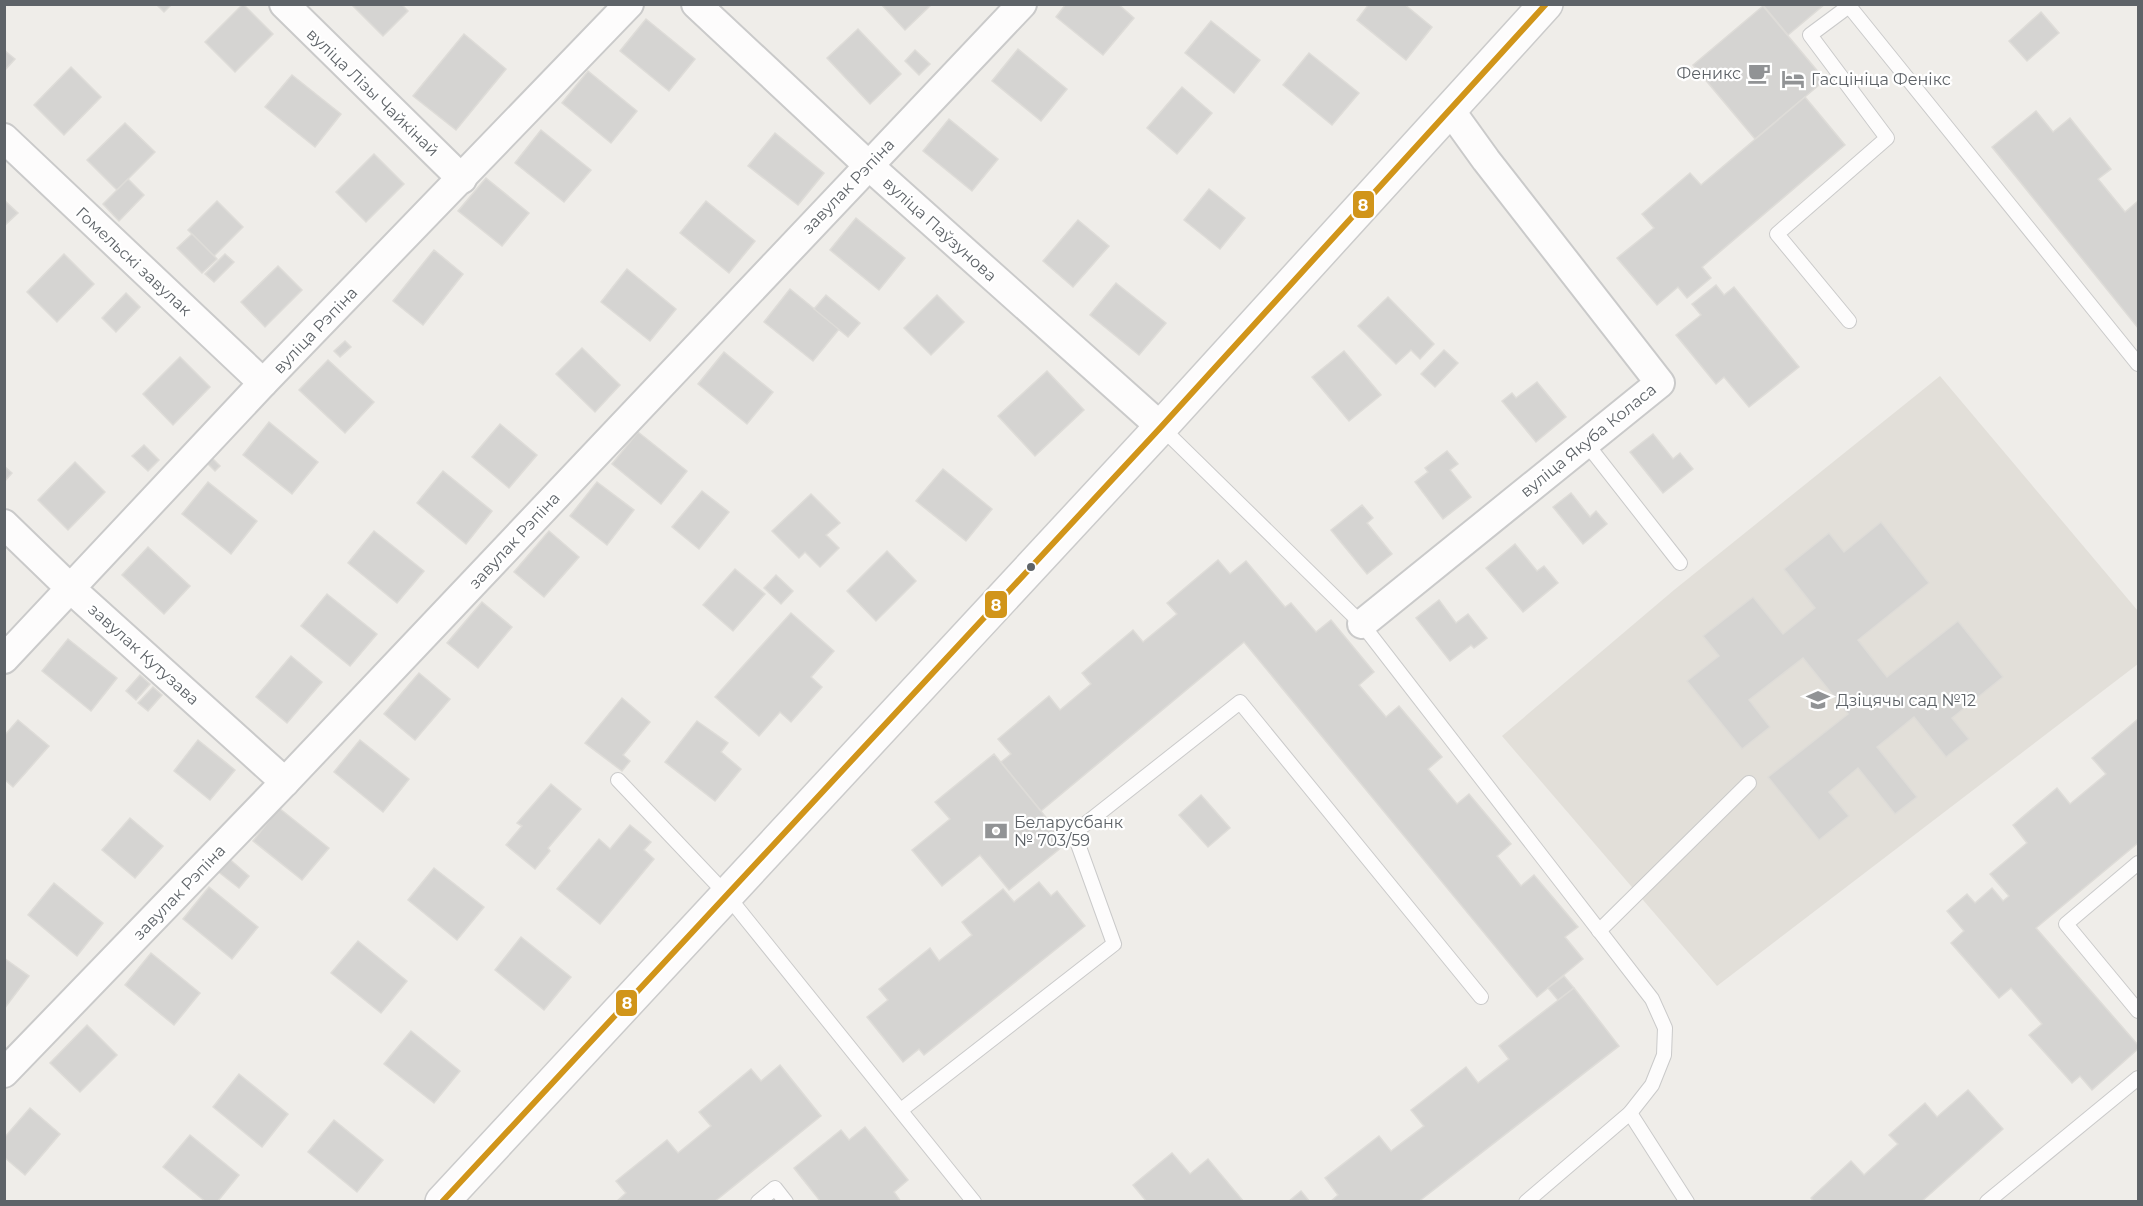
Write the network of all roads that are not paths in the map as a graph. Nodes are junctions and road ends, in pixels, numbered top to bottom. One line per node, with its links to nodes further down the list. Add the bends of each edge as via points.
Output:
1 (284, 4): 10 (street, вуліца Лізы Чайкінай)
2 (629, 4): 10 (street, вуліца Рэпіна)
3 (696, 4): 9 (street, вуліца Паўзунова)
4 (1022, 4): 9 (street, завулак Рэпіна)
5 (1546, 4): 7 (main road)
6 (1850, 5): 11 (lane, via 1810,35 1887,138 1777,234); 12 (lane)
7 (1450, 110): 14 (main road); 15 (street, вуліца Якуба Коласа, via 1660,383)
8 (4, 138): 13 (street, Гомельскі завулак)
9 (868, 165): 14 (street, вуліца Паўзунова); 22 (street, завулак Рэпіна)
10 (462, 179): 13 (street, вуліца Рэпіна)
11 (1849, 321)
12 (2139, 364)
13 (263, 383): 18 (street, вуліца Рэпіна)
14 (1161, 427): 19 (lane); 25 (main road)
15 (1586, 443): 17 (lane); 19 (street, вуліца Якуба Коласа)
16 (4, 524): 18 (street, завулак Кутузава)
17 (1680, 563)
18 (71, 589): 20 (street, вуліца Рэпіна); 22 (street, завулак Кутузава)
19 (1362, 624): 26 (lane)
20 (4, 659)
21 (618, 780): 25 (lane)
22 (285, 782): 29 (street, завулак Рэпіна)
23 (1749, 783): 26 (lane)
24 (2139, 863): 28 (lane, via 2066,924)
25 (726, 894): 31 (lane); 33 (main road)
26 (1599, 931): 32 (lane, via 1652,999 1665,1028 1664,1055 1652,1085)
27 (1481, 997): 31 (lane, via 1240,702 1074,833 1114,944)
28 (2139, 1011)
29 (4, 1073)
30 (2139, 1078): 39 (lane)
31 (901, 1110): 36 (lane)
32 (1630, 1113): 37 (lane); 38 (lane)
33 (442, 1202)
34 (758, 1202): 35 (lane, via 775,1188)
35 (786, 1202)
36 (974, 1202)
37 (1526, 1202)
38 (1687, 1202)
39 (1987, 1202)

